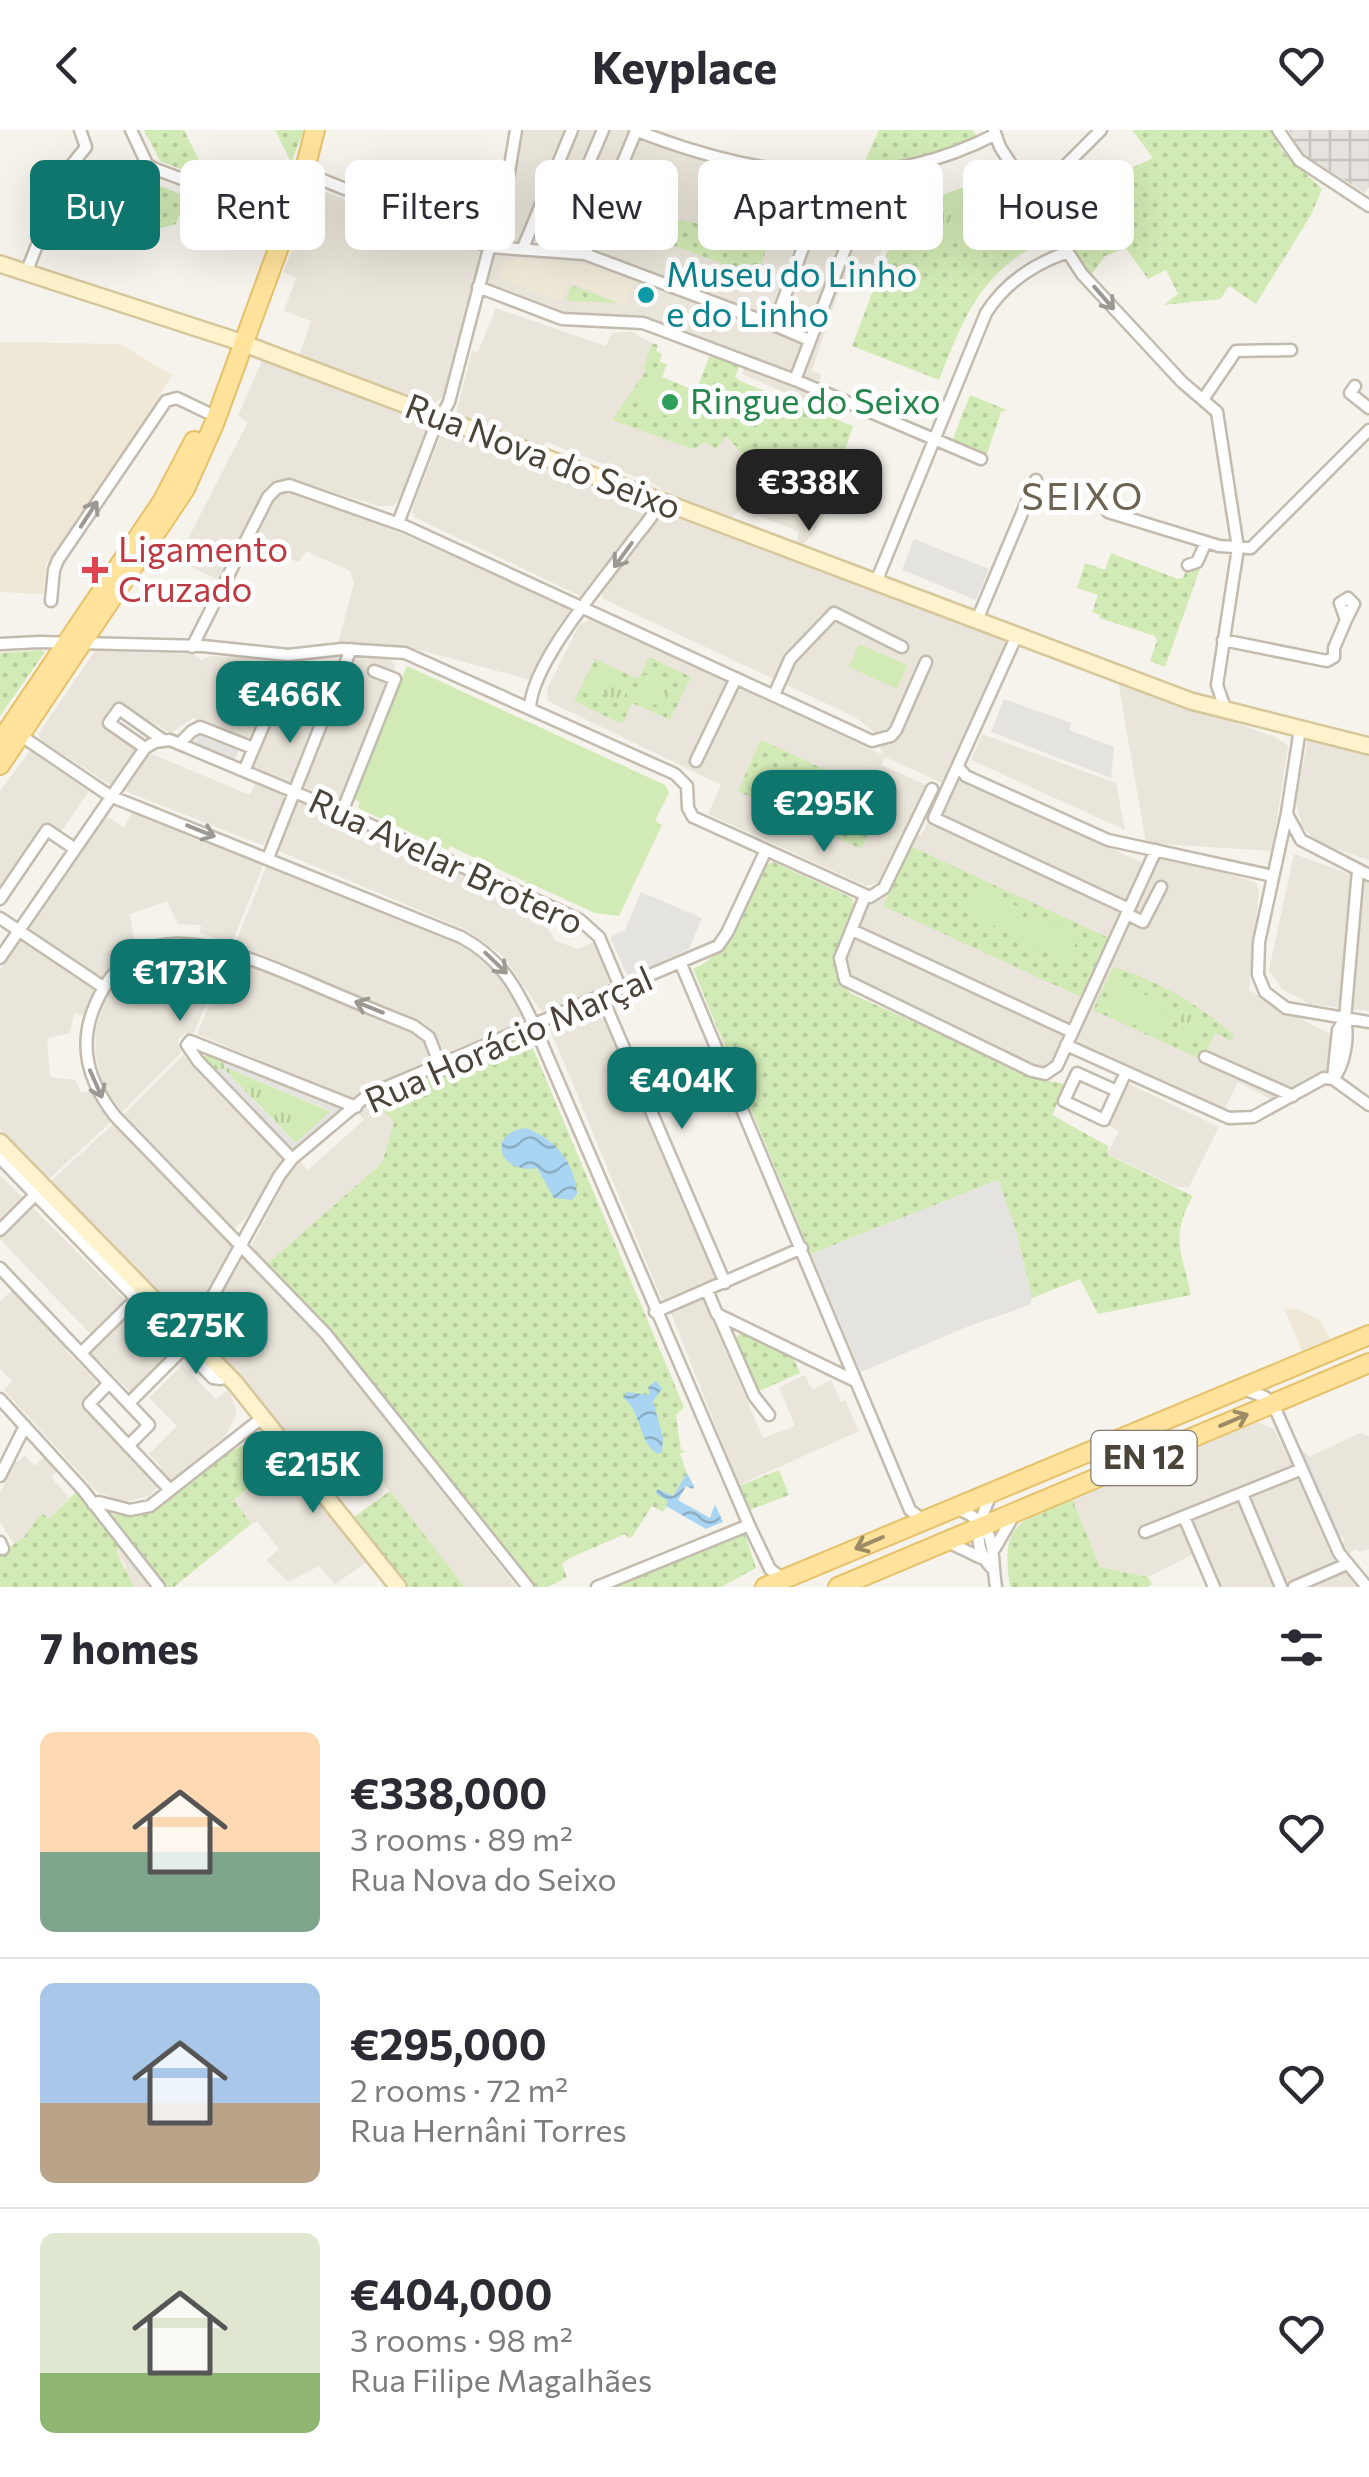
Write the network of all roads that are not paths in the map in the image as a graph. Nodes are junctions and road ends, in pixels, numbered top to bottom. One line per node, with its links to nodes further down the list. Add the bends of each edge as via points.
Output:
1 (80, 130): 33 (street, via 86,147 66,172)
2 (131, 130): 18 (street, via 147,164)
3 (315, 130): 11 (main road)
4 (516, 130): 12 (street)
5 (572, 130): 21 (street)
6 (603, 130): 13 (street)
7 (635, 130): 14 (street); 31 (street)
8 (1101, 130): 17 (street)
9 (1278, 130): 19 (street, via 1299,160)
10 (994, 132): 15 (street); 16 (street)
11 (306, 160)
12 (509, 160)
13 (590, 160)
14 (742, 160)
15 (929, 160)
16 (1010, 160)
17 (1071, 160)
18 (180, 179)
19 (1369, 206)
20 (515, 248): 21 (street)
21 (523, 248): 22 (street)
22 (535, 249)
23 (268, 250): 37 (main road)
24 (275, 250): 37 (main road)
25 (488, 250): 34 (street)
26 (552, 250): 31 (street)
27 (802, 250): 35 (street)
28 (845, 250): 36 (street)
29 (1064, 250): 30 (street)
30 (1066, 253): 41 (street, one-way to 41, via 1135,334); 46 (street, via 1016,279 992,304)
31 (585, 254): 35 (street)
32 (0, 264): 33 (main road, Rua Nova do Seixo)
33 (26, 273): 37 (main road, Rua Nova do Seixo)
34 (478, 287): 39 (street, via 556,318 643,323); 44 (street)
35 (774, 324): 36 (street)
36 (810, 340): 39 (street)
37 (238, 342): 43 (main road); 44 (main road, Rua Nova do Seixo); 64 (main road, via 214,424 185,489)
38 (1291, 350): 41 (street, via 1236,351)
39 (795, 380): 46 (street)
40 (1355, 386): 42 (street, via 1350,393)
41 (1204, 398): 54 (street, via 1220,424)
42 (1369, 408)
43 (206, 412): 58 (street, one-way to 43, via 58,560 166,401 177,398); 64 (main road, via 162,502)
44 (441, 418): 49 (main road, Rua Nova do Seixo); 51 (street)
45 (1369, 430): 54 (street, via 1254,547)
46 (934, 439): 47 (street); 57 (street)
47 (981, 458)
48 (1036, 480): 60 (street)
49 (660, 500): 57 (main road, Rua Nova do Seixo); 59 (street, one-way to 59)
50 (1108, 512): 52 (street)
51 (398, 523): 59 (street); 66 (street, via 289,485 277,488)
52 (1206, 542): 53 (street); 55 (street, via 1197,562)
53 (1219, 546): 54 (street); 56 (street)
54 (1238, 548): 56 (street)
55 (1188, 565)
56 (1237, 567): 63 (street)
57 (876, 582): 60 (main road, Rua Nova do Seixo)
58 (51, 601)
59 (583, 608): 71 (street); 73 (street)
60 (977, 620): 62 (main road, Rua Nova do Seixo)
61 (1346, 620): 63 (street, via 1328,661)
62 (1017, 635): 76 (main road, Rua Nova do Seixo); 90 (street)
63 (1222, 640): 72 (street)
64 (73, 643): 65 (street); 66 (street); 81 (main road); 83 (main road)
65 (0, 644)
66 (192, 646): 68 (street, via 288,656)
67 (902, 647): 74 (street, via 834,613 790,658)
68 (351, 649): 75 (street, via 411,654); 93 (street)
69 (926, 662): 74 (street, via 896,730 872,741)
70 (374, 672): 95 (street, via 395,679)
71 (736, 678): 74 (street); 88 (street)
72 (1216, 685): 76 (street); 79 (street)
73 (532, 691): 75 (street); 78 (street)
74 (774, 695)
75 (506, 697): 78 (street)
76 (1191, 701): 79 (main road, Rua Nova do Seixo)
77 (272, 703): 87 (street)
78 (530, 708): 100 (street, via 677,775 687,786 693,818)
79 (1227, 712): 80 (main road, Rua Nova do Seixo)
80 (1300, 729): 85 (main road, Rua Nova do Seixo); 96 (street)
81 (20, 735): 89 (main road); 94 (street)
82 (164, 740): 84 (street, Rua Avelar Brotero); 86 (street); 86 (street, Rua Avelar Brotero, via 119,709 109,723)
83 (0, 742)
84 (179, 744): 87 (street, via 200,727); 91 (street, Rua Avelar Brotero)
85 (1369, 746)
86 (145, 748): 94 (street)
87 (253, 748): 91 (street)
88 (696, 761)
89 (0, 764)
90 (958, 767): 101 (street, via 1108,840); 108 (street, via 934,818)
91 (244, 771): 93 (street, Rua Avelar Brotero)
92 (932, 788): 106 (street, via 884,888)
93 (293, 791): 95 (street, Rua Avelar Brotero); 102 (street)
94 (110, 796): 99 (street); 102 (street, one-way to 102)
95 (342, 812): 115 (street, Rua Avelar Brotero, via 589,925)
96 (1287, 813): 97 (street); 98 (street)
97 (1301, 840): 98 (street); 103 (street)
98 (1280, 846): 104 (street)
99 (75, 849): 107 (street, via 48,830); 111 (street)
100 (766, 850): 106 (street); 113 (street, Rua Horácio Marçal, via 722,942)
101 (1156, 850): 104 (street); 108 (street)
102 (268, 858): 119 (street, one-way to 119, via 471,942 508,973)
103 (1364, 873): 117 (street)
104 (1273, 876): 117 (street, via 1256,964 1260,985 1286,1008)
105 (1161, 887): 108 (street, via 1143,922)
106 (865, 896): 110 (street)
107 (0, 899)
108 (1128, 912): 120 (street)
109 (0, 918): 111 (street)
110 (852, 930): 120 (street); 121 (street, via 840,963 848,982 1037,1073 1053,1070)
111 (19, 931): 112 (street); 114 (street)
112 (0, 958)
113 (681, 964): 115 (street, Rua Horácio Marçal); 136 (street)
114 (103, 988): 123 (street, one-way to 114, via 430,1037 414,1026 203,943 154,947 122,966); 135 (street, one-way to 135, via 86,1042 93,1084 115,1116)
115 (621, 989): 116 (street, Rua Horácio Marçal)
116 (602, 997): 119 (street, Rua Horácio Marçal); 138 (street)
117 (1346, 1019): 118 (street); 125 (street)
118 (1369, 1022)
119 (534, 1025): 123 (street, Rua Horácio Marçal); 141 (street)
120 (1072, 1032): 121 (street)
121 (1066, 1045): 124 (street)
122 (1205, 1057): 127 (street)
123 (440, 1065): 129 (street, Rua Horácio Marçal, via 368,1095)
124 (1125, 1074): 126 (street); 127 (street, via 1229,1118 1253,1117)
125 (1333, 1078): 127 (street); 128 (street)
126 (1117, 1091): 126 (street, via 1104,1120 1064,1101 1077,1073)
127 (1293, 1096)
128 (1369, 1105)
129 (356, 1107): 132 (street, Rua Horácio Marçal); 132 (street, via 190,1042 198,1061)
130 (0, 1142): 133 (main road)
131 (0, 1158): 133 (street)
132 (292, 1159): 135 (street, Rua Horácio Marçal)
133 (40, 1191): 134 (street); 140 (main road)
134 (0, 1230)
135 (241, 1246): 144 (street, Rua Horácio Marçal); 183 (street, via 326,1334)
136 (802, 1248): 138 (street); 148 (street)
137 (0, 1268): 145 (street)
138 (725, 1283): 139 (street)
139 (707, 1290): 141 (street); 142 (street)
140 (140, 1295): 144 (main road); 145 (street)
141 (655, 1312): 171 (street)
142 (718, 1314): 148 (street); 154 (street)
143 (1369, 1335): 147 (main road, EN 12)
144 (187, 1343): 152 (street, Rua Horácio Marçal); 155 (main road)
145 (80, 1353): 149 (street)
146 (1369, 1363): 153 (main road, EN 12)
147 (1292, 1367): 150 (main road, EN 12); 153 (street, via 1275,1385)
148 (856, 1382): 170 (street, via 910,1510)
149 (109, 1383): 152 (street); 158 (street, via 88,1404)
150 (1236, 1389): 153 (street, via 1258,1392); 157 (main road, EN 12)
151 (0, 1399): 156 (street)
152 (129, 1404): 158 (street, via 149,1425)
153 (1272, 1404): 160 (main road, EN 12, one-way to 153); 161 (street)
154 (768, 1416)
155 (263, 1418): 163 (street); 182 (main road)
156 (25, 1426): 162 (street); 166 (street)
157 (1128, 1436): 159 (main road, EN 12); 160 (main road)
158 (128, 1446): 163 (street)
159 (1089, 1451): 160 (main road); 164 (main road, EN 12)
160 (1120, 1468): 168 (main road, EN 12)
161 (1302, 1469): 165 (street); 177 (street)
162 (0, 1476)
163 (170, 1490): 166 (street, via 150,1506 130,1510)
164 (992, 1492): 167 (main road, EN 12); 172 (street)
165 (1242, 1494): 169 (street); 189 (street)
166 (93, 1504): 181 (street)
167 (954, 1508): 170 (main road, EN 12); 172 (street)
168 (1015, 1512): 172 (main road, EN 12); 175 (street)
169 (1184, 1516): 173 (street); 188 (street)
170 (923, 1520): 180 (main road, EN 12, one-way to 180)
171 (749, 1525): 180 (street, via 770,1570); 184 (street)
172 (982, 1526): 174 (main road, EN 12); 175 (street); 176 (street)
173 (1145, 1532)
174 (947, 1542): 176 (street); 186 (main road, EN 12)
175 (995, 1549): 178 (street)
176 (981, 1558): 178 (street)
177 (1347, 1564): 179 (street); 190 (street)
178 (994, 1570): 187 (street)
179 (1359, 1577): 191 (street); 192 (street)
180 (784, 1579): 185 (main road, EN 12)
181 (159, 1587)
182 (398, 1587)
183 (528, 1587)
184 (596, 1587)
185 (765, 1587)
186 (838, 1587)
187 (996, 1587)
188 (1214, 1587)
189 (1281, 1587)
190 (1294, 1587)
191 (1347, 1587)
192 (1367, 1587)

